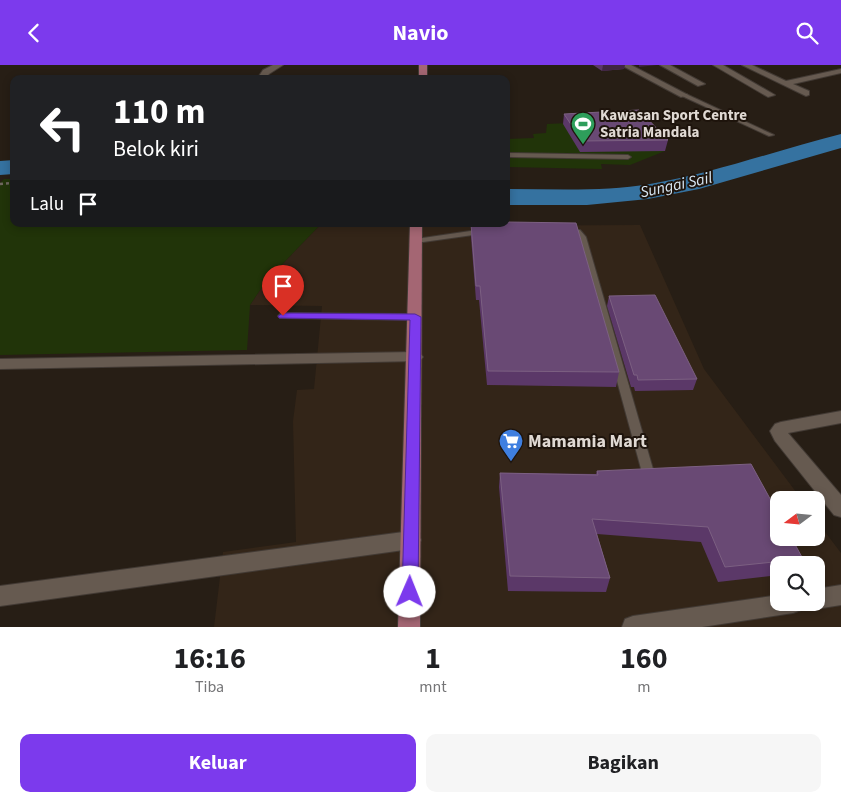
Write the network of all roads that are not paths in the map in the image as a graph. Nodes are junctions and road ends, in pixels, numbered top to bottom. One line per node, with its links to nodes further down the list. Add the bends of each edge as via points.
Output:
1 (279, 65): 7 (street)
2 (625, 65): 11 (street)
3 (664, 65): 9 (street)
4 (717, 65): 12 (street)
5 (746, 65): 8 (street)
6 (841, 71): 8 (street)
7 (263, 75)
8 (786, 83): 10 (street)
9 (701, 84)
10 (806, 93)
11 (684, 95): 13 (lane)
12 (771, 95)
13 (771, 135)
14 (510, 155): 15 (lane)
15 (628, 157)
16 (496, 231): 18 (lane)
17 (559, 231): 24 (lane, via 577,232 582,237)
18 (416, 232): 20 (main road)
19 (283, 316): 20 (lane)
20 (415, 317): 21 (main road)
21 (415, 357): 22 (street); 26 (main road)
22 (0, 363)
23 (841, 417): 25 (street, via 779,431)
24 (649, 476)
25 (841, 509)
26 (411, 540): 28 (street); 31 (main road)
27 (841, 595): 29 (street)
28 (0, 596)
29 (825, 598)
30 (770, 606): 32 (street)
31 (409, 627)
32 (633, 627)

